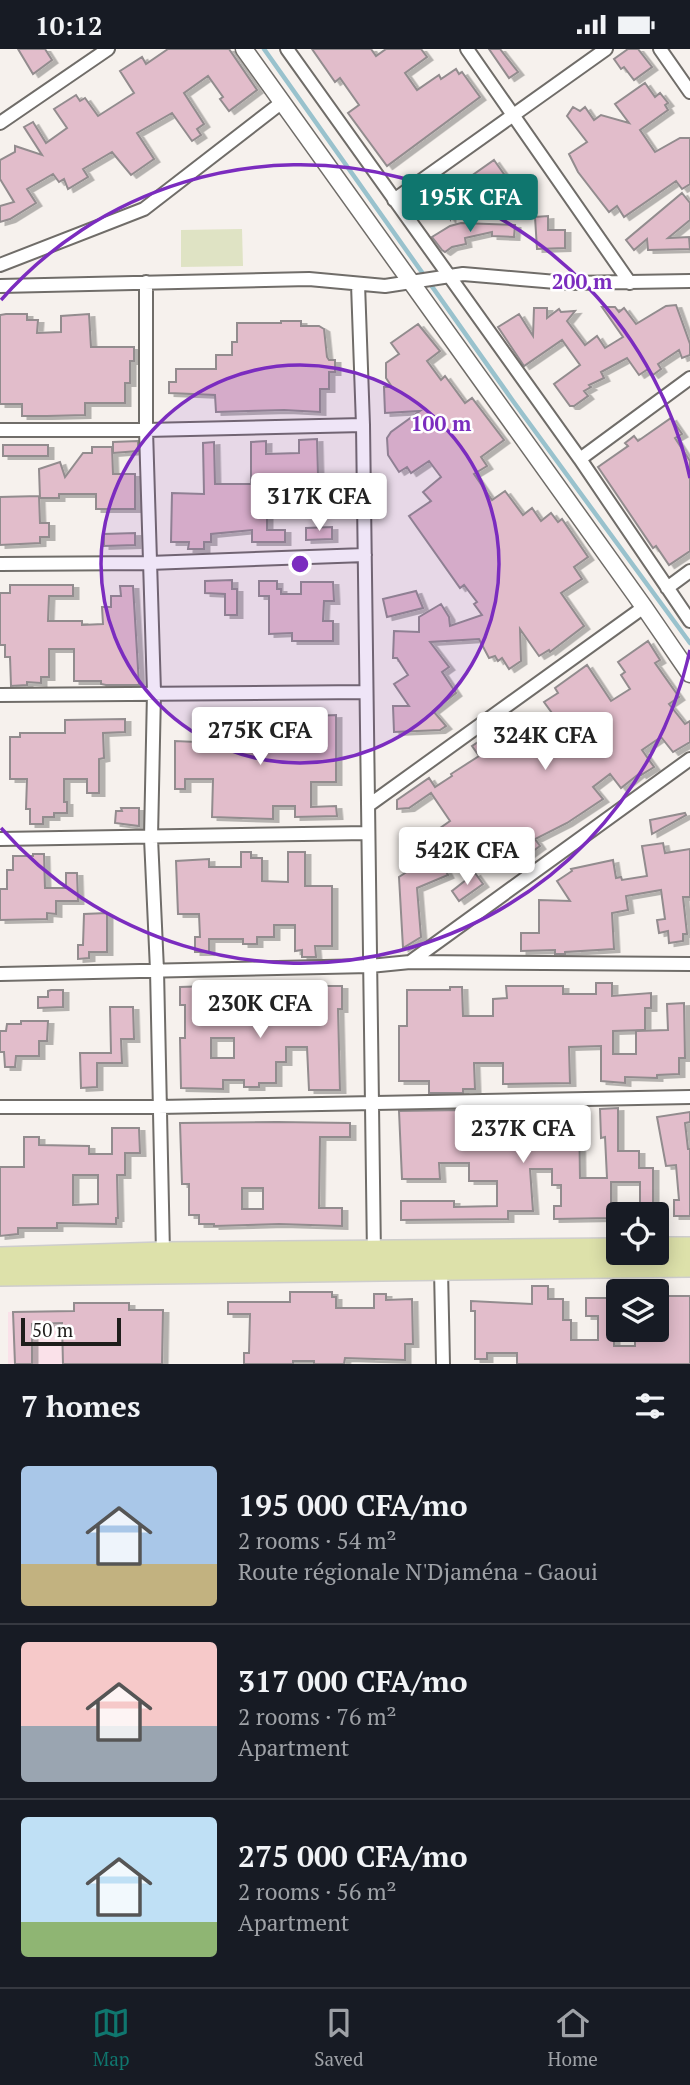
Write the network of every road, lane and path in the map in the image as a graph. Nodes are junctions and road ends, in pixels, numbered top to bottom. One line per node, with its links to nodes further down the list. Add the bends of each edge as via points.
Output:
1 (107, 49): 10 (street)
2 (244, 49): 8 (street)
3 (288, 49): 11 (street)
4 (467, 49): 9 (street)
5 (606, 49): 9 (street)
6 (660, 49): 7 (street)
7 (690, 92)
8 (281, 103): 12 (street, via 144,209); 16 (street)
9 (514, 115): 11 (street); 17 (street)
10 (0, 123)
11 (394, 200): 13 (street)
12 (0, 265)
13 (444, 276): 16 (street); 17 (street); 24 (street)
14 (690, 281): 17 (street)
15 (146, 282): 18 (street, via 309,279); 19 (street); 23 (street)
16 (414, 283): 18 (street); 30 (street)
17 (630, 283)
18 (358, 284): 21 (street)
19 (0, 286)
20 (690, 378): 24 (street)
21 (363, 425): 23 (street); 25 (street)
22 (0, 430): 23 (street)
23 (146, 430): 26 (street)
24 (580, 459): 29 (street)
25 (365, 555): 26 (street); 34 (street)
26 (149, 563): 27 (street); 33 (street)
27 (0, 564)
28 (690, 571): 29 (street)
29 (667, 588): 31 (street)
30 (644, 607): 32 (street); 37 (street)
31 (690, 621)
32 (690, 674)
33 (154, 692): 34 (street); 35 (street); 39 (street)
34 (366, 692): 37 (street)
35 (0, 695)
36 (690, 759): 41 (street)
37 (369, 805): 38 (street)
38 (368, 833): 39 (street); 43 (street)
39 (151, 838): 40 (street); 44 (street)
40 (0, 839)
41 (410, 962): 42 (street); 43 (street)
42 (690, 964)
43 (370, 966): 44 (street); 47 (street)
44 (157, 971): 45 (street); 49 (street)
45 (0, 974)
46 (690, 1097): 47 (street)
47 (372, 1102): 49 (street); 55 (street)
48 (0, 1107): 49 (street)
49 (158, 1107): 53 (street)
50 (669, 1248): 51 (main road)
51 (690, 1248)
52 (606, 1249): 55 (main road)
53 (163, 1253): 54 (main road); 55 (main road)
54 (0, 1258)
55 (374, 1261): 57 (main road); 58 (main road)
56 (690, 1266): 57 (main road)
57 (440, 1270): 59 (street)
58 (0, 1275)
59 (443, 1364)

